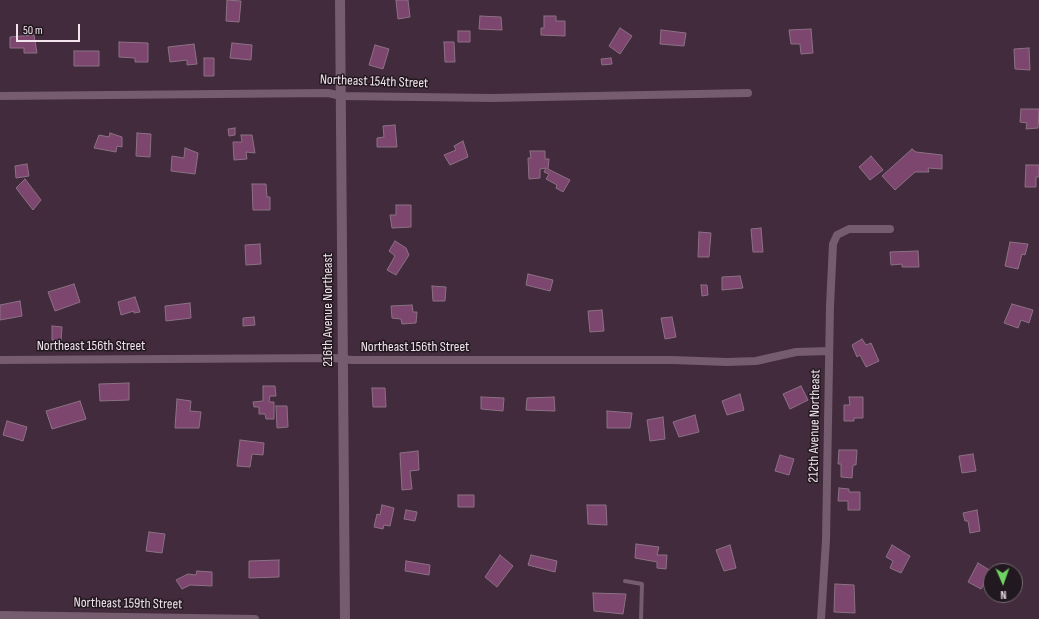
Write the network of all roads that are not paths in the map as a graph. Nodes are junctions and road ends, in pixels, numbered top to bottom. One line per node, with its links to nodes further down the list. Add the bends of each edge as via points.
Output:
1 (340, 0): 4 (street, 216th Avenue Northeast)
2 (748, 93): 4 (street, Northeast 154th Street, via 492,98)
3 (0, 96): 4 (street, Northeast 154th Street, via 328,93)
4 (341, 96): 7 (street, 216th Avenue Northeast)
5 (890, 229): 6 (street, 212th Avenue Northeast, via 849,229 837,235 833,244)
6 (829, 351): 7 (street, Northeast 156th Street, via 796,352 756,361 727,362); 14 (street, 212th Avenue Northeast, via 826,540)
7 (343, 359): 8 (street, Northeast 156th Street); 12 (street, 216th Avenue Northeast)
8 (0, 360)
9 (625, 581): 13 (lane, via 642,584)
10 (0, 615): 11 (street, Northeast 159th Street)
11 (255, 619)
12 (345, 619)
13 (641, 619)
14 (820, 619)

